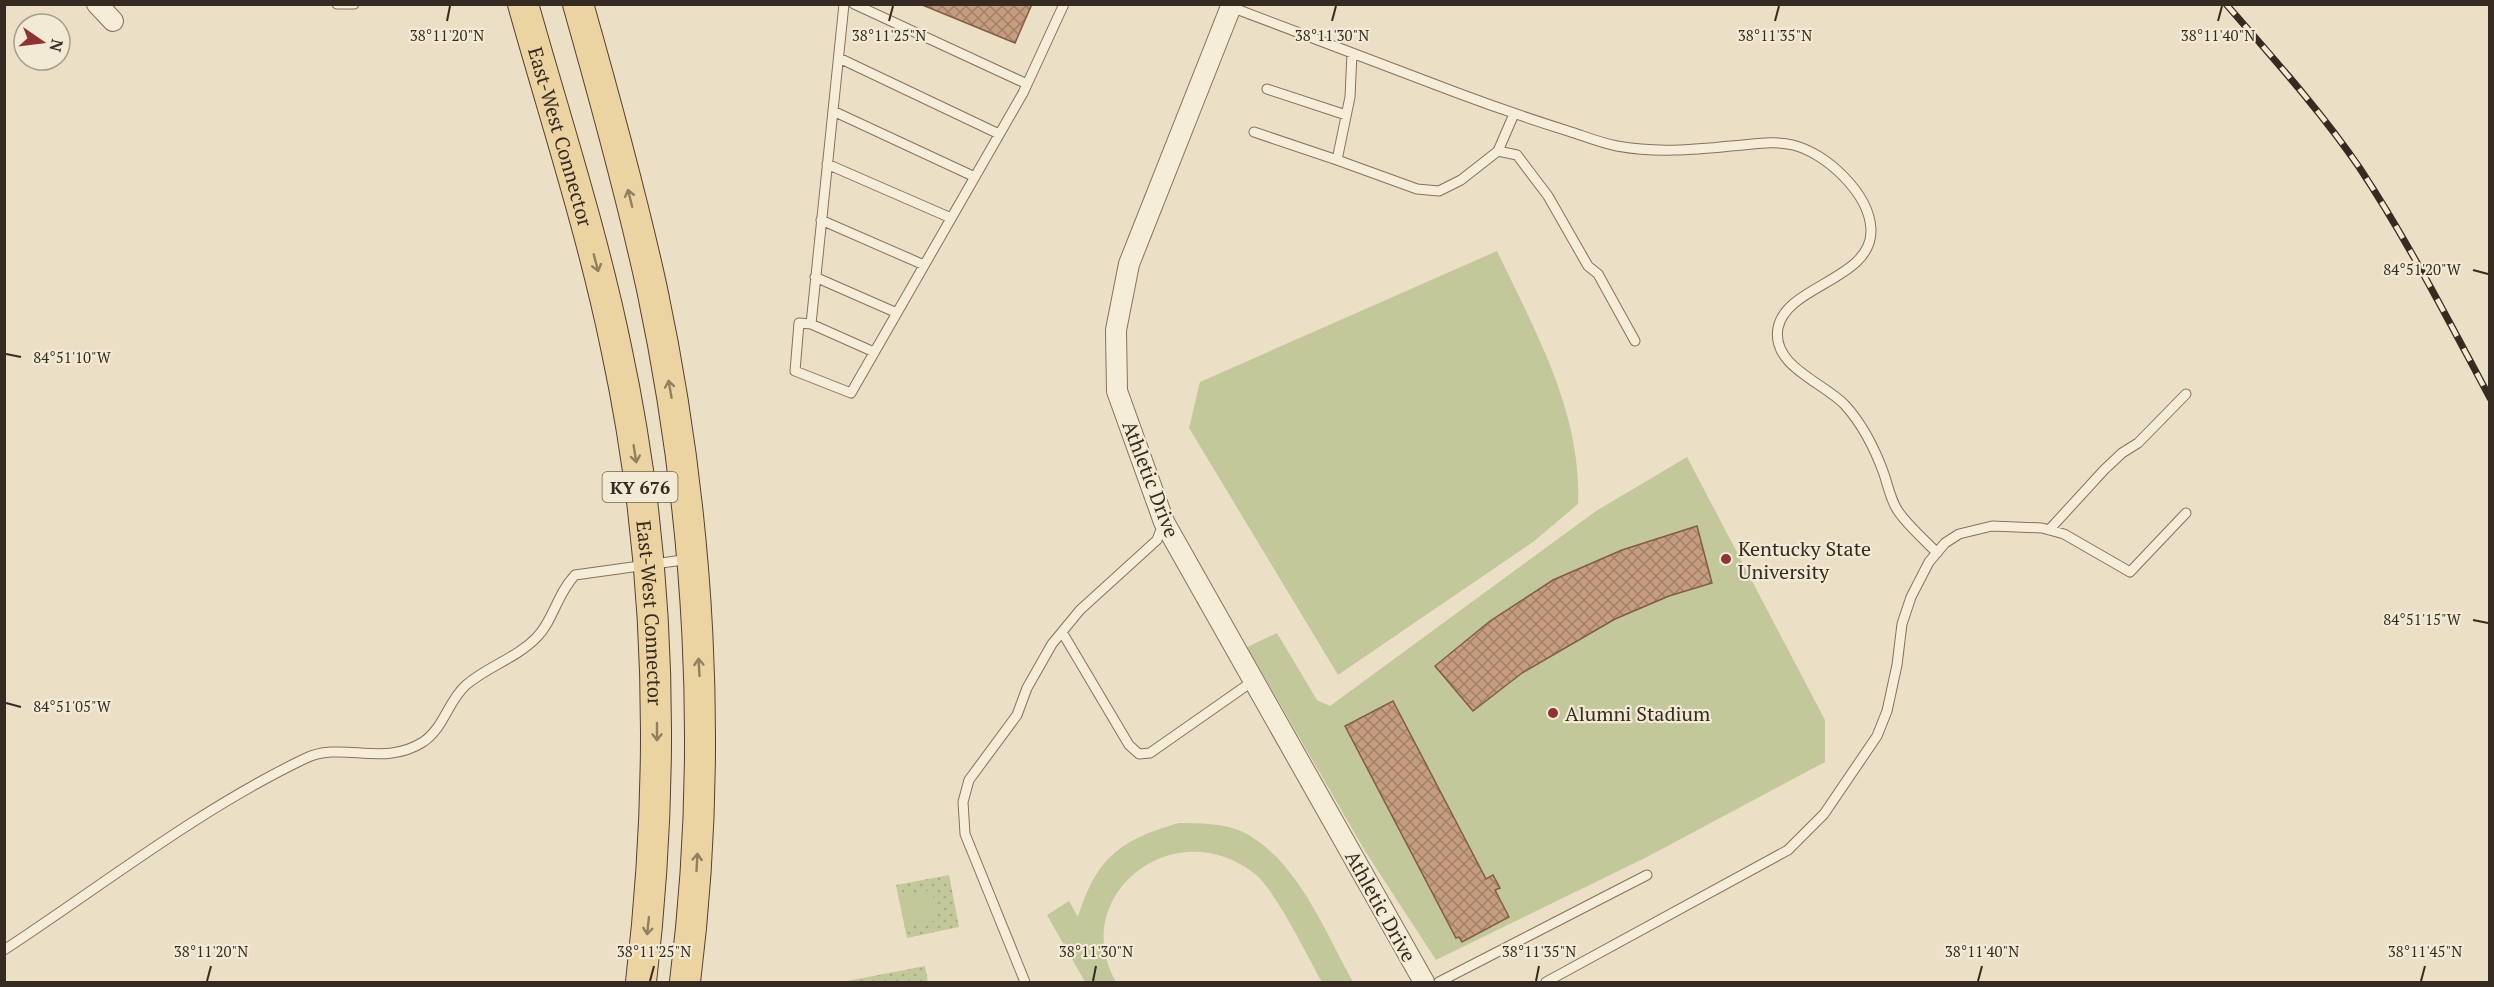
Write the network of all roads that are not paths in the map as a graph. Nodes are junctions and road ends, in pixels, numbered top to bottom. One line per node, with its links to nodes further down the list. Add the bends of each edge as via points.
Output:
1 (97, 4): 10 (street)
2 (337, 4): 3 (lane)
3 (354, 4)
4 (523, 4): 38 (main road, East-West Connector / KY 676, one-way to 38, via 617,348)
5 (578, 4): 37 (main road, KY 676, one-way to 5, via 674,414 652,290)
6 (844, 4): 12 (lane)
7 (855, 4): 13 (lane)
8 (1064, 4): 13 (lane)
9 (1232, 6): 11 (lane); 34 (street, Athletic Drive, via 1129,264 1116,330 1117,391)
10 (113, 21)
11 (1352, 53): 16 (lane); 17 (lane)
12 (839, 58): 15 (lane); 19 (lane)
13 (1027, 84): 19 (lane)
14 (1266, 89): 17 (lane)
15 (833, 111): 22 (lane); 23 (lane)
16 (1514, 114): 20 (lane); 36 (lane, via 1616,146 1643,150 1793,145 1813,153 1835,170 1866,210 1869,241 1854,264 1786,311 1778,325 1779,349 1788,363 1844,404 1874,447 1897,510)
17 (1346, 115): 21 (lane)
18 (1254, 132): 21 (lane)
19 (999, 134): 23 (lane)
20 (1498, 151): 21 (lane, via 1461,180 1439,191 1417,189); 30 (lane, via 1517,155 1548,196)
21 (1337, 160)
22 (827, 164): 24 (lane); 25 (lane)
23 (975, 177): 24 (lane)
24 (951, 218): 26 (lane)
25 (821, 220): 26 (lane); 27 (lane)
26 (924, 265): 28 (lane)
27 (815, 277): 28 (lane); 29 (lane)
28 (897, 313): 31 (lane)
29 (811, 324): 31 (lane); 31 (lane, via 799,323 795,371 851,393)
30 (1635, 341)
31 (874, 352)
32 (2186, 394): 35 (lane, via 2138,443 2110,464)
33 (2186, 513): 35 (lane, via 2130,572 2064,534)
34 (1164, 522): 39 (lane, via 1156,540 1080,610); 40 (street, Athletic Drive)
35 (2049, 530): 36 (lane, via 1992,526 1959,534)
36 (1937, 553): 48 (lane, via 1917,582 1902,624 1887,711 1877,736 1824,814 1788,850)
37 (692, 559): 38 (lane); 44 (main road, KY 676, one-way to 37, via 700,797 699,673)
38 (649, 564): 42 (lane, via 575,575 563,588 540,634 523,651 465,686 437,730 423,742 403,752 339,752 306,758 241,793); 43 (main road, East-West Connector / KY 676, one-way to 43, via 657,788)
39 (1062, 632): 40 (lane, via 1129,745 1139,754 1150,753); 45 (lane, via 1027,688 1017,716 969,780 963,802 965,834)
40 (1253, 681): 46 (street, Athletic Drive)
41 (1647, 875): 47 (lane)
42 (4, 950)
43 (641, 982)
44 (685, 982)
45 (1025, 982)
46 (1424, 982)
47 (1438, 982)
48 (1546, 982)

